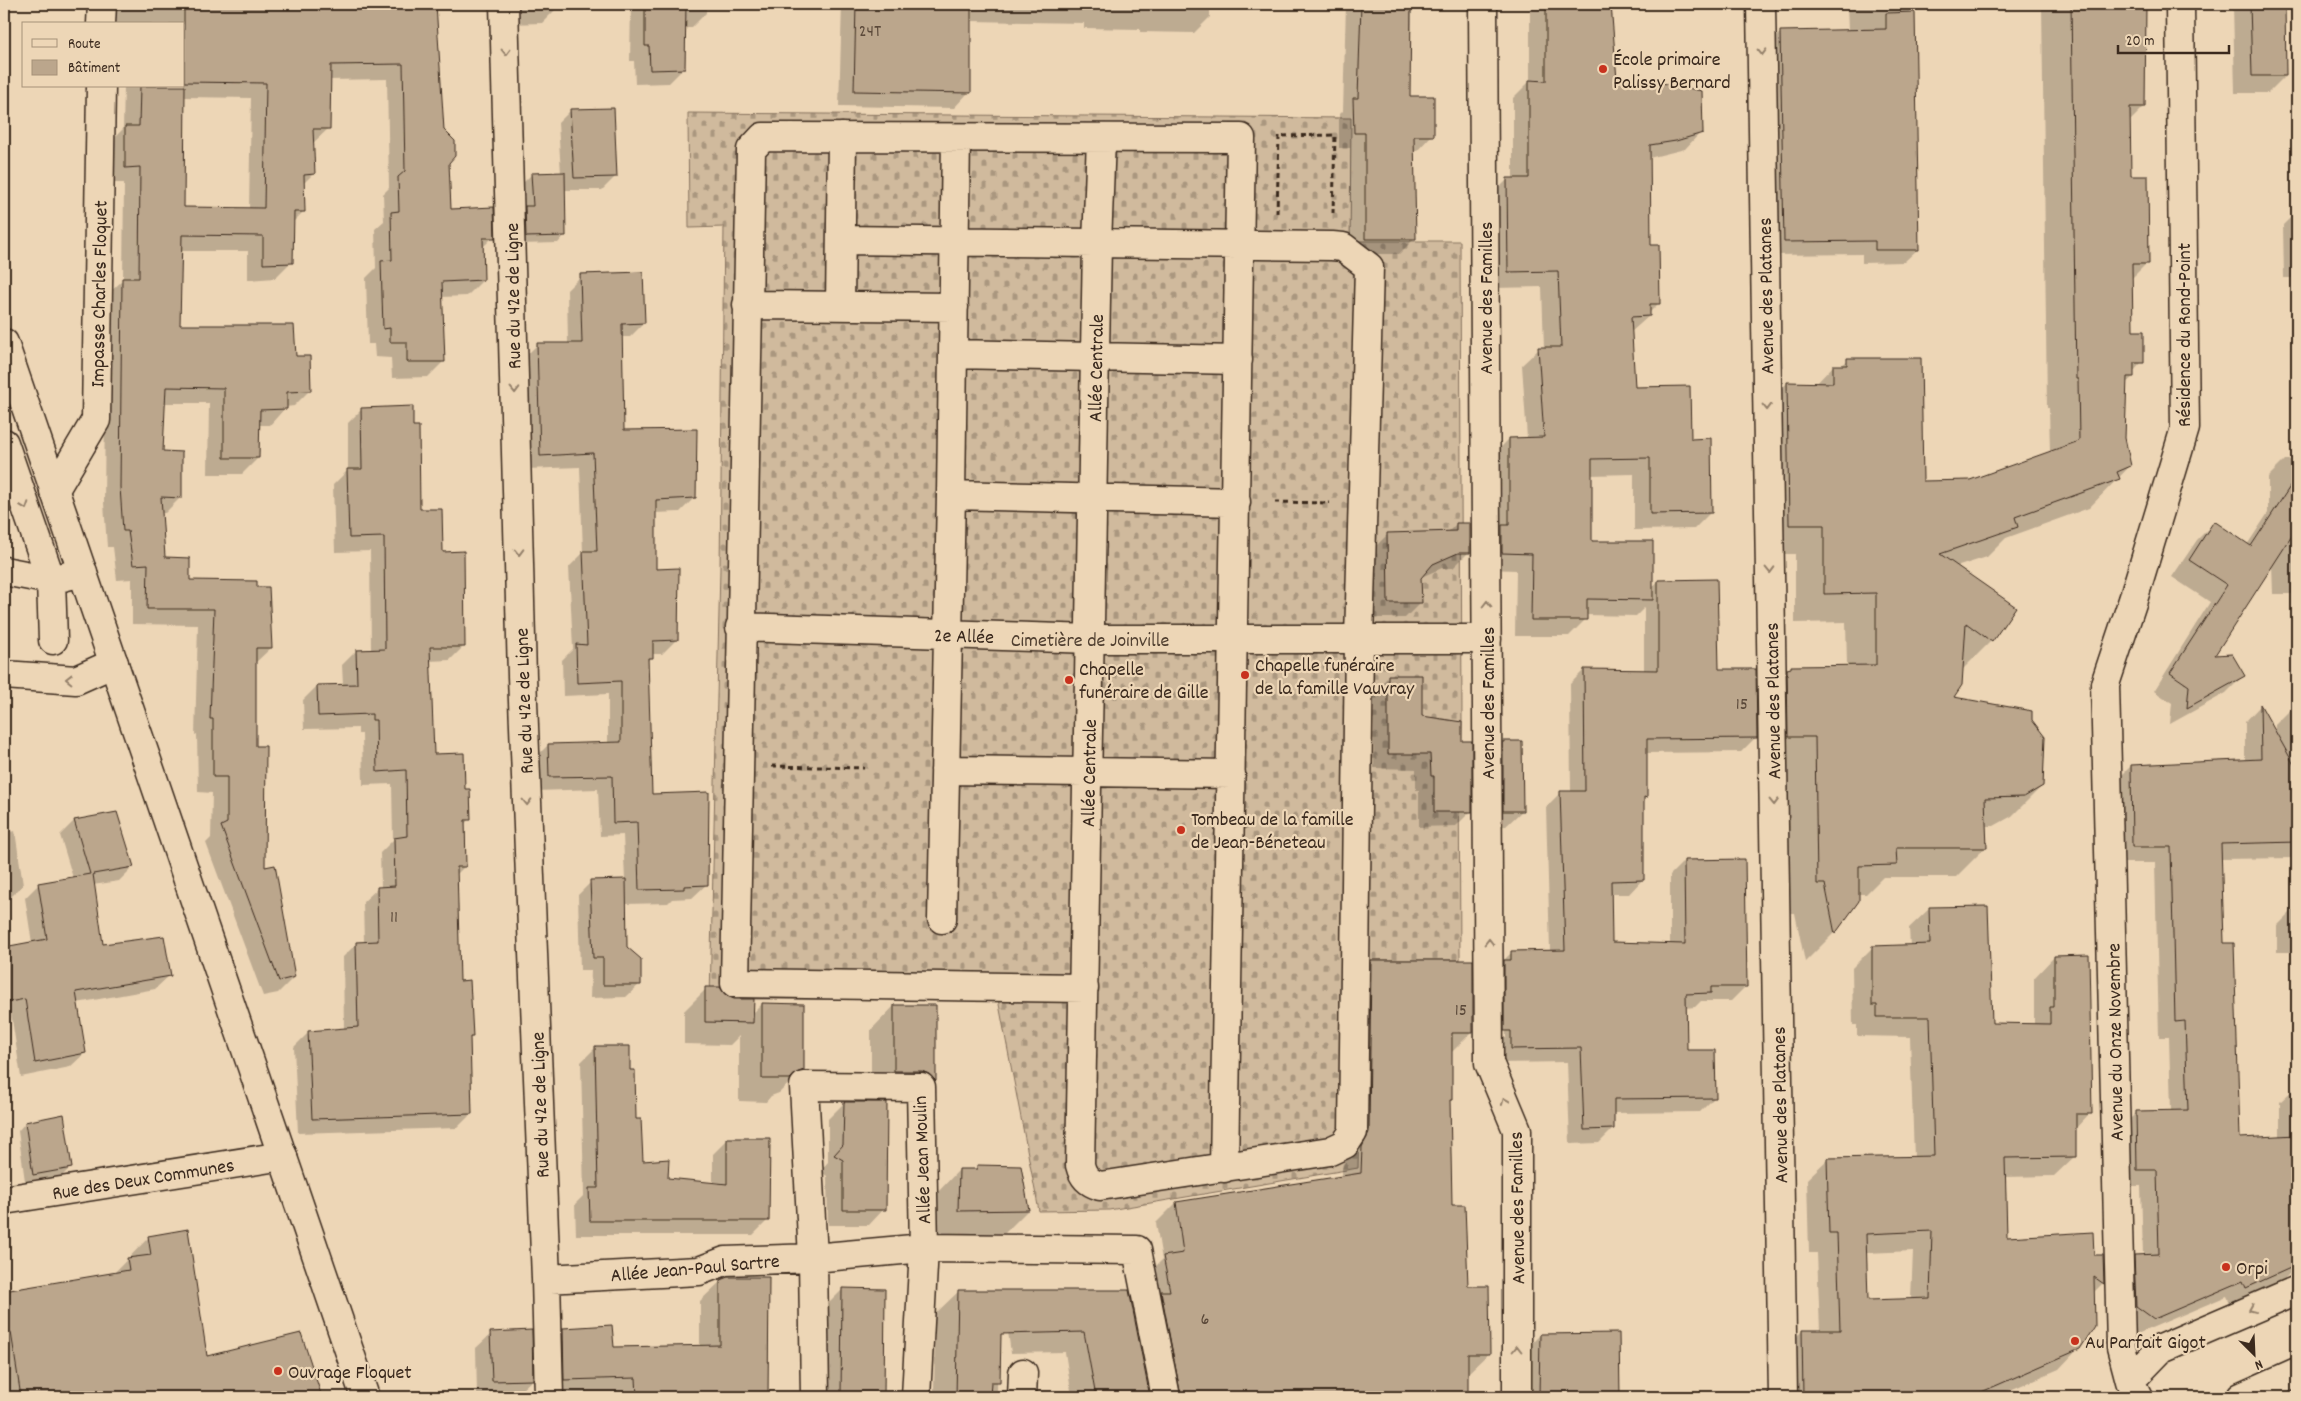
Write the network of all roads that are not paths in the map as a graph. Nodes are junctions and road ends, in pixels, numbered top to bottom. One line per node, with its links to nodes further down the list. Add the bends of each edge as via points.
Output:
1 (102, 4): 6 (street)
2 (504, 4): 50 (street, Rue du 42e de Ligne, one-way to 50, via 522,676)
3 (1483, 4): 33 (street, Avenue des Familles, one-way to 3)
4 (1761, 4): 60 (street, Avenue des Platanes, one-way to 60)
5 (2180, 4): 39 (street, Résidence du Rond-Point, via 2185,428)
6 (102, 22)
7 (101, 88): 23 (street, Impasse Charles Floquet, via 96,420)
8 (842, 137): 9 (street); 11 (street); 15 (street, via 763,137 751,150)
9 (956, 138): 10 (street); 12 (street)
10 (1100, 138): 13 (street, Allée Centrale); 14 (street, via 1241,138)
11 (841, 240): 12 (street); 16 (street)
12 (954, 242): 13 (street); 17 (street)
13 (1097, 244): 14 (street); 20 (street, Allée Centrale)
14 (1239, 246): 21 (street); 36 (street, via 1343,247 1369,267)
15 (747, 305): 16 (street); 30 (street)
16 (840, 306): 17 (street)
17 (954, 307): 19 (street)
18 (4, 343): 23 (street)
19 (953, 354): 20 (street); 24 (street)
20 (1095, 357): 21 (street); 25 (street, Allée Centrale)
21 (1238, 360): 26 (street)
22 (4, 443): 29 (street, one-way to 29)
23 (54, 491): 28 (street)
24 (951, 495): 25 (street); 31 (street)
25 (1093, 498): 26 (street); 32 (street, Allée Centrale)
26 (1236, 502): 35 (street)
27 (4, 571): 29 (street)
28 (84, 572): 29 (street); 37 (street)
29 (51, 580): 34 (street)
30 (740, 627): 31 (street, 2e Allée); 44 (street, via 736,983)
31 (948, 634): 32 (street, 2e Allée); 40 (street)
32 (1091, 639): 35 (street, 2e Allée); 41 (street, Allée Centrale)
33 (1487, 639): 36 (street, 2e Allée); 59 (street, Avenue des Familles, one-way to 33, via 1518,1130 1490,1063)
34 (53, 640)
35 (1233, 640): 36 (street, 2e Allée); 42 (street)
36 (1359, 640): 46 (street, via 1353,1132 1345,1144 1330,1151)
37 (114, 663): 38 (street, one-way to 38, via 76,680); 45 (street)
38 (4, 675)
39 (2105, 684): 53 (street, Avenue du Onze Novembre, via 2120,1347)
40 (945, 770): 41 (street); 43 (street)
41 (1088, 772): 42 (street); 44 (street, Allée Centrale)
42 (1231, 774): 46 (street)
43 (942, 919)
44 (1084, 988): 46 (street, Allée Centrale, via 1082,1174 1090,1183 1100,1186)
45 (283, 1156): 47 (street, Rue des Deux Communes); 54 (street)
46 (1224, 1168)
47 (4, 1200)
48 (924, 1248): 49 (street, Allée Jean-Paul Sartre); 49 (street, Allée Jean Moulin, via 921,1087 804,1086); 57 (street); 58 (street, via 1137,1250)
49 (813, 1258): 50 (street, Allée Jean-Paul Sartre, via 726,1261 699,1271); 56 (street)
50 (546, 1278): 55 (street, Rue du 42e de Ligne)
51 (2297, 1290): 53 (street, one-way to 53, via 2162,1348)
52 (2297, 1372): 61 (street)
53 (2134, 1389)
54 (365, 1397)
55 (549, 1397)
56 (815, 1397)
57 (916, 1397)
58 (1166, 1397)
59 (1517, 1397)
60 (1783, 1397)
61 (2241, 1397)

